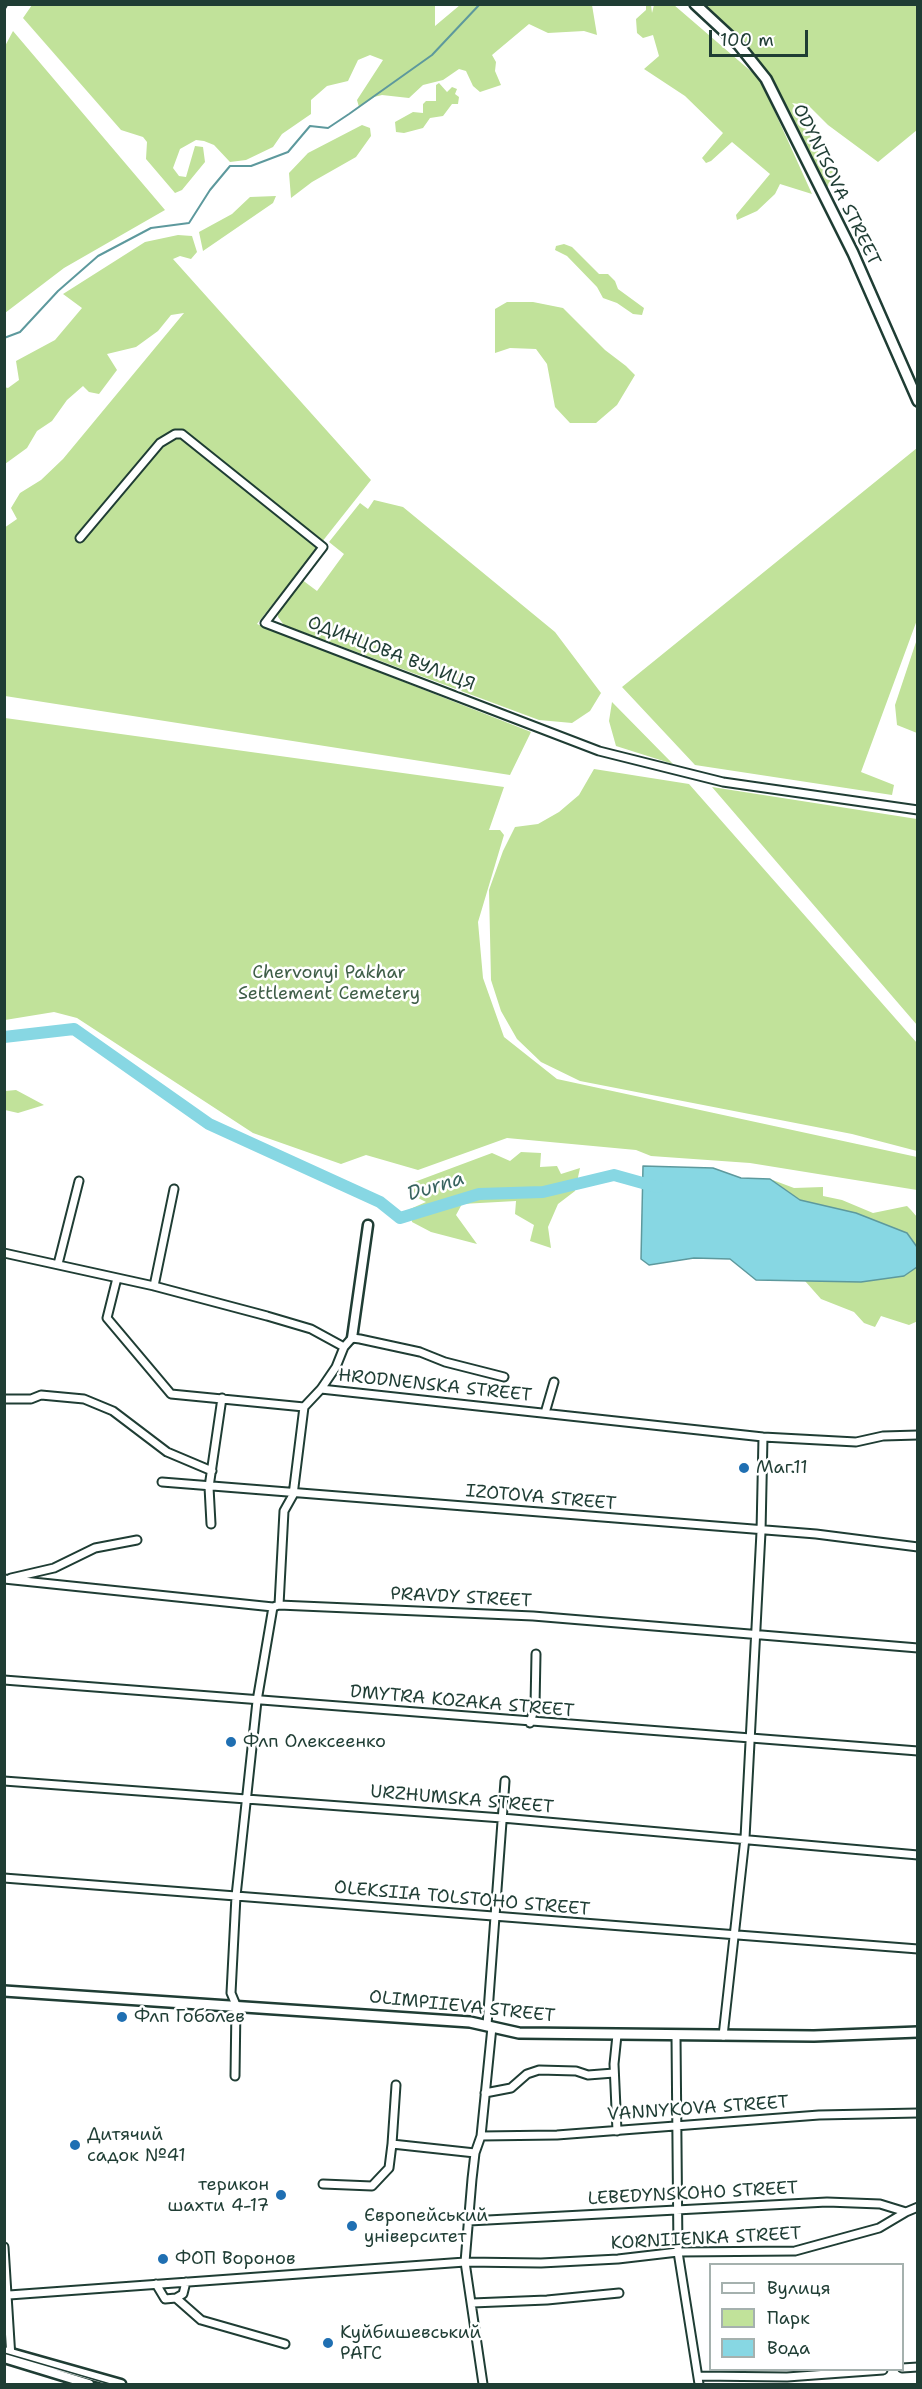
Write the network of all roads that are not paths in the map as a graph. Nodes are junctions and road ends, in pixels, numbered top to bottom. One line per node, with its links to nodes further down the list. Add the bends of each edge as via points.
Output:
1 (694, 4): 2 (main road, ODYNTSOVA STREET, via 738,44 766,79 853,253)
2 (918, 401)
3 (80, 538): 4 (street, ОДИНЦОВА ВУЛИЦЯ, via 160,443 175,434 182,435 323,547 265,622 599,751 723,782)
4 (918, 810)
5 (79, 1181): 9 (street)
6 (174, 1189): 11 (street)
7 (368, 1225): 12 (street)
8 (4, 1253): 9 (street)
9 (58, 1264): 10 (street)
10 (117, 1278): 11 (street); 17 (street, via 107,1318 171,1394)
11 (154, 1286): 13 (street, via 311,1329)
12 (352, 1338): 13 (street); 14 (street, via 420,1352)
13 (344, 1347): 16 (street)
14 (504, 1377)
15 (554, 1382): 20 (street)
16 (321, 1389): 19 (street); 20 (street, HRODNENSKA STREET)
17 (222, 1398): 19 (street); 23 (street)
18 (4, 1399): 23 (street, via 41,1395 84,1399 114,1411 167,1452)
19 (304, 1407): 26 (street)
20 (545, 1413): 22 (street, HRODNENSKA STREET)
21 (918, 1435): 22 (street, HRODNENSKA STREET, via 856,1442)
22 (763, 1437): 28 (street)
23 (213, 1471): 25 (street)
24 (162, 1482): 25 (street, IZOTOVA STREET)
25 (209, 1487): 26 (street, IZOTOVA STREET); 27 (street)
26 (293, 1495): 28 (street, IZOTOVA STREET); 32 (street, via 284,1511)
27 (211, 1524)
28 (761, 1532): 30 (street, IZOTOVA STREET); 33 (street)
29 (137, 1540): 31 (street, via 95,1548 54,1568)
30 (918, 1546)
31 (4, 1579): 32 (street, PRAVDY STREET)
32 (276, 1606): 33 (street, PRAVDY STREET, via 533,1616); 37 (street)
33 (756, 1635): 34 (street, PRAVDY STREET); 39 (street)
34 (918, 1648)
35 (537, 1654): 38 (street, via 535,1706)
36 (4, 1680): 37 (street, DMYTRA KOZAKA STREET)
37 (257, 1701): 38 (street, DMYTRA KOZAKA STREET); 43 (street)
38 (530, 1723): 39 (street, DMYTRA KOZAKA STREET)
39 (751, 1739): 40 (street, DMYTRA KOZAKA STREET); 45 (street)
40 (918, 1751)
41 (505, 1780): 44 (street)
42 (4, 1781): 43 (street, URZHUMSKA STREET)
43 (245, 1797): 44 (street, URZHUMSKA STREET); 48 (street)
44 (502, 1818): 45 (street, URZHUMSKA STREET); 49 (street)
45 (745, 1838): 46 (street, URZHUMSKA STREET); 50 (street)
46 (918, 1855)
47 (4, 1878): 48 (street, OLEKSIIA TOLSTOHO STREET)
48 (236, 1896): 49 (street, OLEKSIIA TOLSTOHO STREET); 53 (street, via 231,1993)
49 (495, 1916): 50 (street, OLEKSIIA TOLSTOHO STREET); 54 (street)
50 (734, 1937): 51 (street, OLEKSIIA TOLSTOHO STREET); 58 (street)
51 (918, 1949)
52 (4, 1991): 53 (main road, OLIMPIIEVA STREET)
53 (236, 2005): 54 (main road, OLIMPIIEVA STREET); 60 (street)
54 (490, 2026): 56 (main road, OLIMPIIEVA STREET, via 519,2033); 62 (street)
55 (918, 2032): 58 (main road, OLIMPIIEVA STREET)
56 (617, 2035): 57 (main road, OLIMPIIEVA STREET); 59 (street)
57 (676, 2036): 58 (main road, OLIMPIIEVA STREET); 64 (street)
58 (723, 2036)
59 (614, 2073): 62 (street, via 588,2075 539,2070 527,2074 511,2088); 65 (street)
60 (235, 2076)
61 (396, 2085): 67 (street)
62 (485, 2093): 66 (street)
63 (918, 2113): 64 (street, VANNYKOVA STREET, via 819,2115)
64 (678, 2126): 65 (street, VANNYKOVA STREET); 71 (street)
65 (617, 2131): 66 (street, VANNYKOVA STREET)
66 (481, 2136): 68 (street)
67 (392, 2144): 68 (street); 69 (street, via 389,2168 372,2186)
68 (475, 2153): 73 (street)
69 (323, 2184)
70 (918, 2207): 72 (street)
71 (678, 2209): 72 (street, LEBEDYNSKOHO STREET, via 827,2202 880,2204); 73 (street, LEBEDYNSKOHO STREET); 75 (street)
72 (906, 2212): 75 (street, KORNIIENKA STREET, via 879,2228 795,2251)
73 (469, 2221): 76 (street)
74 (4, 2247): 80 (street)
75 (678, 2252): 76 (street, KORNIIENKA STREET, via 542,2263); 86 (street)
76 (465, 2262): 77 (street); 82 (street)
77 (186, 2282): 78 (street); 81 (street, via 183,2294)
78 (156, 2284): 80 (street); 81 (street, via 165,2299)
79 (619, 2293): 82 (street)
80 (9, 2295): 84 (street)
81 (176, 2298): 83 (street, via 201,2320)
82 (472, 2302): 89 (street)
83 (285, 2344)
84 (8, 2356): 87 (street); 88 (street)
85 (869, 2371): 86 (street)
86 (698, 2380)
87 (89, 2385)
88 (121, 2385)
89 (483, 2385)

